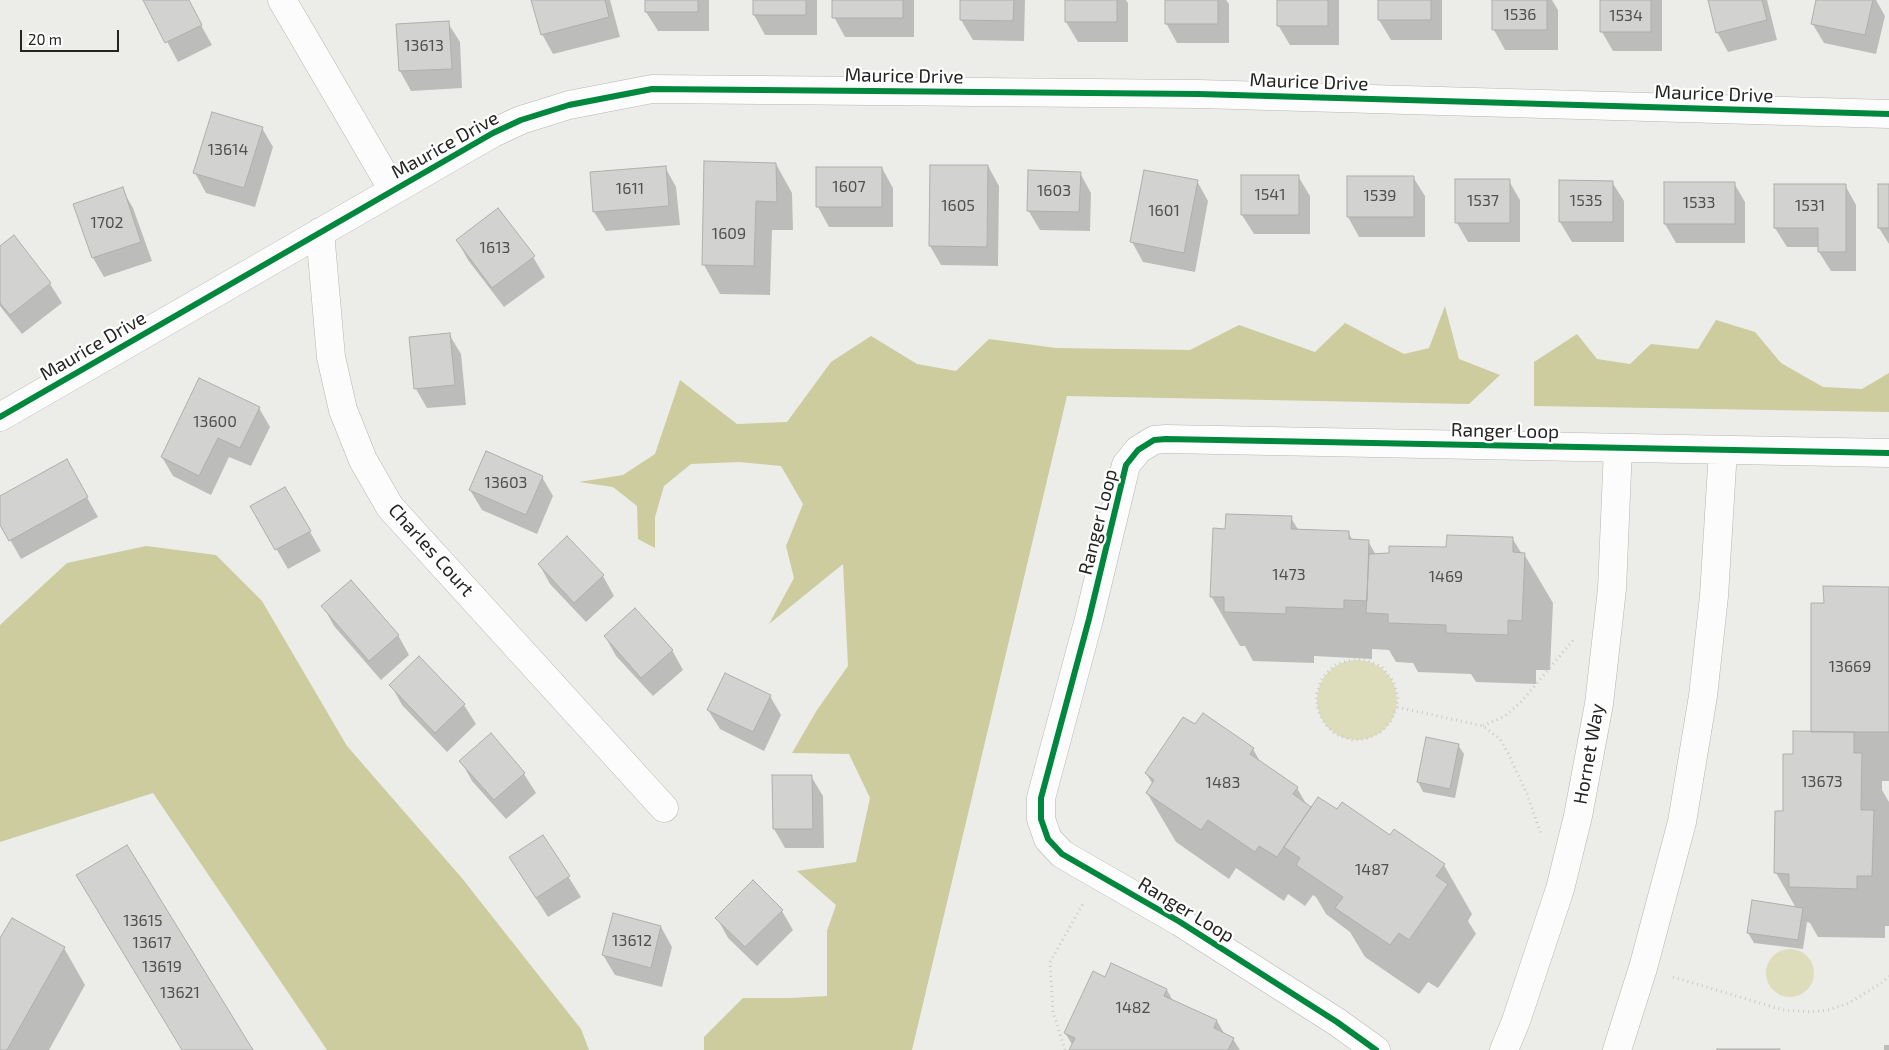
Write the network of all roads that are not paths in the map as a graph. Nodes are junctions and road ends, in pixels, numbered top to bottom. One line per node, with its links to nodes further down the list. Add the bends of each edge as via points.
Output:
1 (282, 0): 3 (street)
2 (1889, 114): 3 (street, Maurice Drive, via 1199,94 652,88 570,105 521,120)
3 (393, 190): 4 (street, Maurice Drive)
4 (320, 232): 5 (street, Maurice Drive); 9 (street, Charles Court, via 331,357 343,410 363,460 390,507)
5 (0, 417)
6 (1618, 448): 7 (street, Ranger Loop); 10 (street, Ranger Loop, via 1166,439 1154,440 1138,450 1126,465 1041,798 1041,819 1048,839 1062,854 1180,922); 11 (street, Hornet Way, via 1612,589 1599,704 1578,816 1560,888)
7 (1723, 450): 8 (street, Ranger Loop); 12 (street, via 1714,596 1703,696 1682,822 1643,968)
8 (1889, 453)
9 (664, 808)
10 (1376, 1050)
11 (1504, 1050)
12 (1617, 1050)

